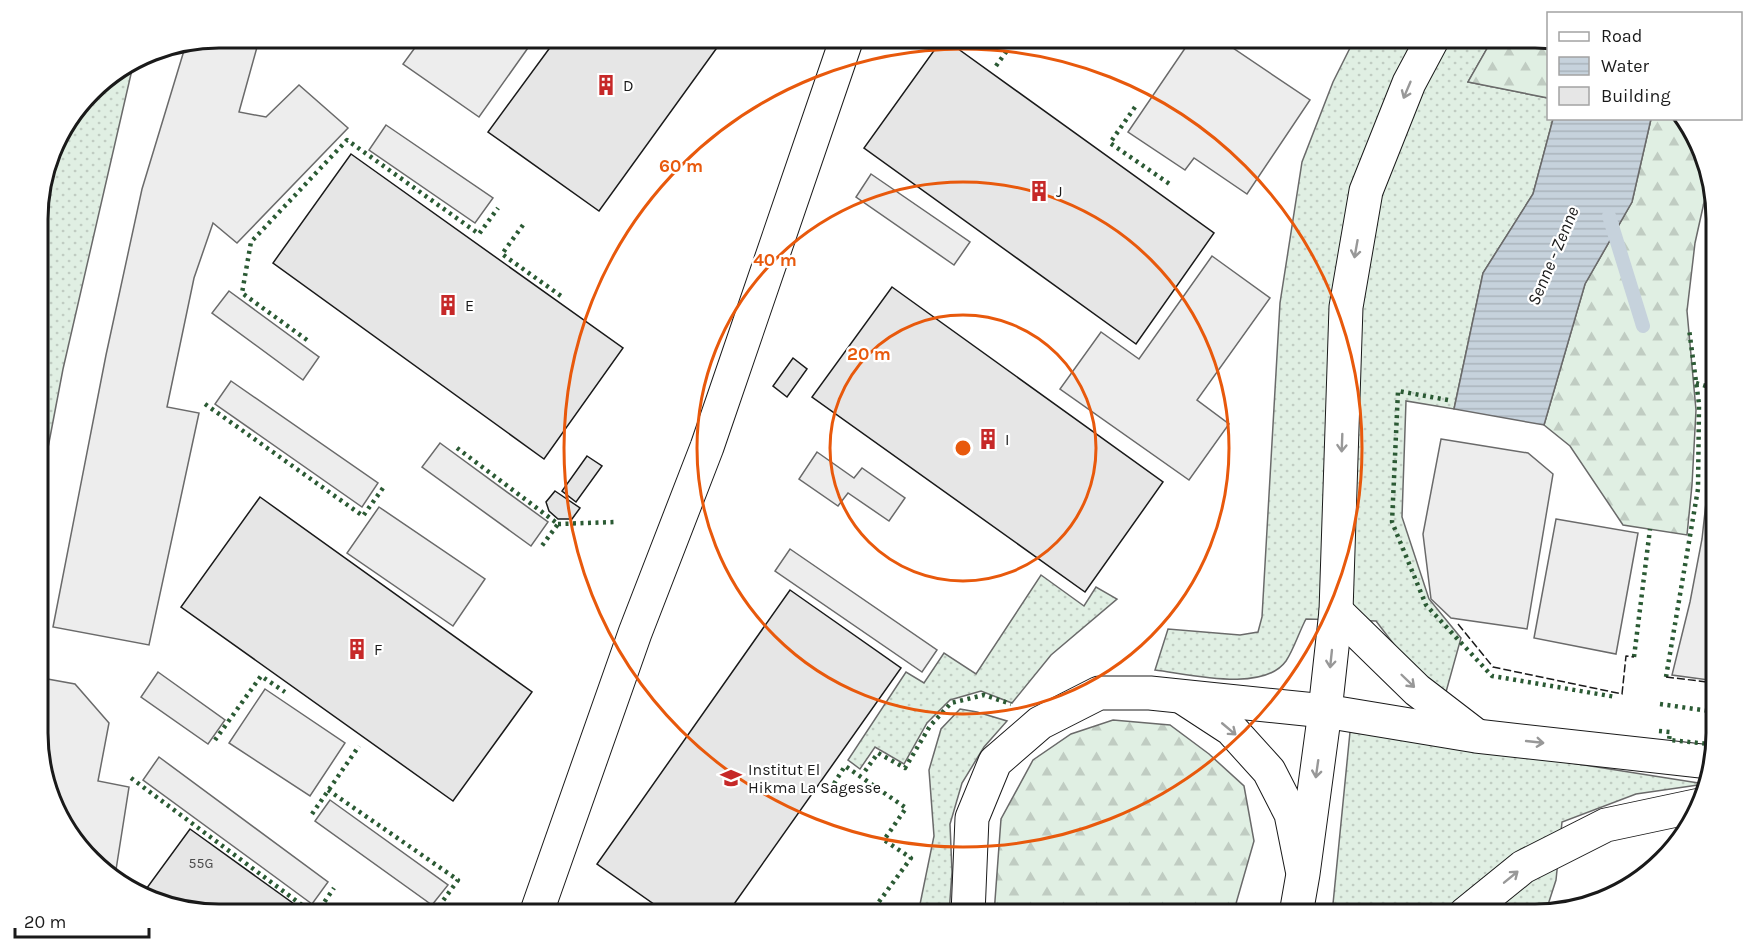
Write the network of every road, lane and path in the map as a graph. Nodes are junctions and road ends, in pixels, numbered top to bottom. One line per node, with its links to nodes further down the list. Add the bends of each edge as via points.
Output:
1 (844, 48): 10 (main road, via 707,447 635,633)
2 (1428, 48): 3 (main road, one-way to 3, via 1409,83 1366,191 1346,307)
3 (1336, 611): 5 (main road, one-way to 5); 6 (main road, one-way to 6, via 1417,690)
4 (1181, 697): 5 (main road); 9 (main road, one-way to 9, via 1231,729 1269,771 1291,814); 11 (main road, via 1099,693 1040,723 995,762 972,818)
5 (1325, 711): 6 (main road); 9 (main road, one-way to 9)
6 (1476, 736): 7 (main road, one-way to 7)
7 (1704, 761)
8 (1689, 807): 13 (main road, one-way to 8, via 1523,867 1606,825)
9 (1303, 874): 12 (main road)
10 (540, 904)
11 (968, 904)
12 (1298, 904)
13 (1477, 904)

